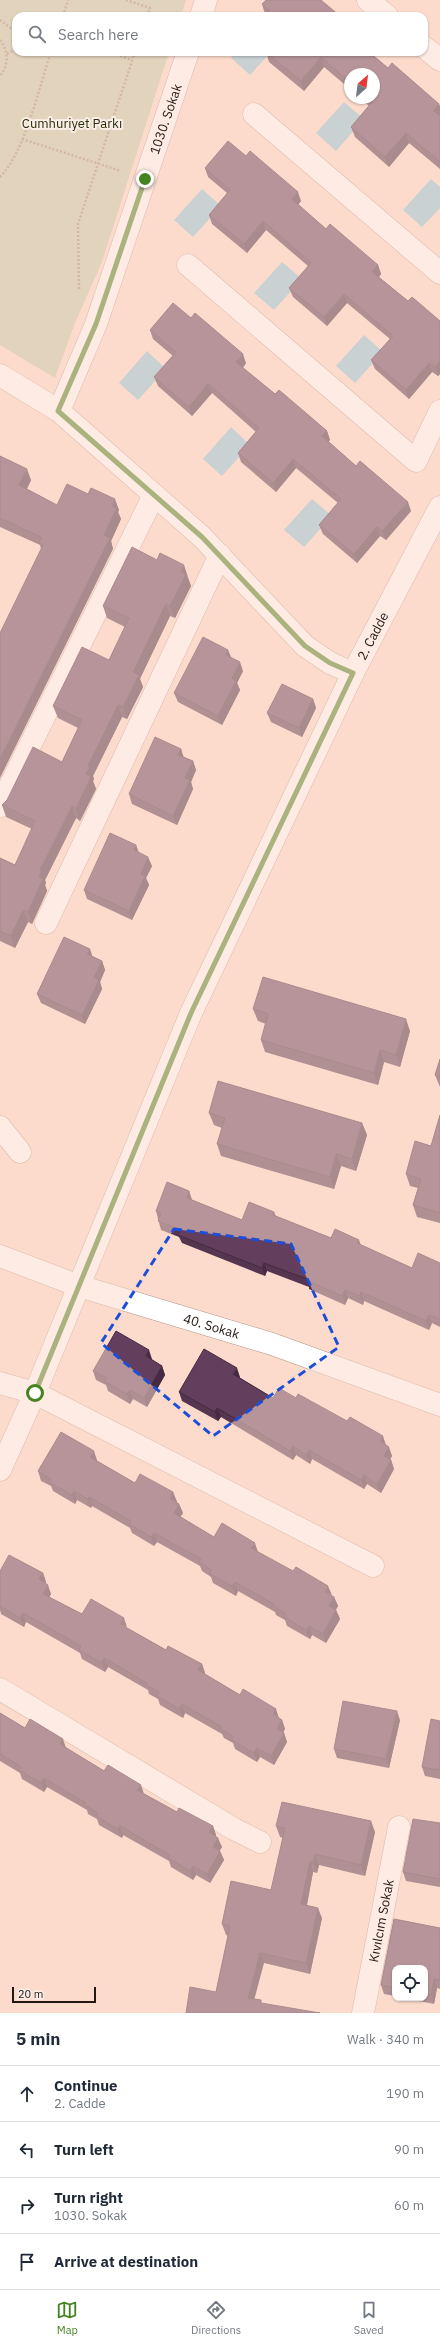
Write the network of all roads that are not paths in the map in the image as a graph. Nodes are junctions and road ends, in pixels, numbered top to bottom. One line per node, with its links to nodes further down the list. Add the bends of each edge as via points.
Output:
1 (206, 0): 3 (street)
2 (368, 0): 4 (street)
3 (202, 12)
4 (382, 12)
5 (428, 50): 7 (street)
6 (187, 56): 12 (street, 1030. Sokak, via 96,324)
7 (440, 60)
8 (254, 114): 10 (street)
9 (188, 265): 13 (street, via 416,462)
10 (440, 273)
11 (0, 375): 12 (street)
12 (58, 411): 14 (street)
13 (440, 411)
14 (154, 495): 16 (street); 18 (street)
15 (440, 507): 17 (street, 2. Cadde)
16 (220, 555): 17 (street, via 305,646 330,663); 19 (street)
17 (353, 673): 23 (street, 2. Cadde, via 191,1013)
18 (0, 806)
19 (46, 923)
20 (0, 1127): 21 (street)
21 (20, 1152)
22 (0, 1256): 23 (street, 40. Sokak)
23 (79, 1286): 25 (street, 2. Cadde); 26 (street, 40. Sokak, via 272,1344)
24 (0, 1383): 25 (street)
25 (35, 1393): 27 (street, 2. Cadde); 28 (street)
26 (431, 1402)
27 (0, 1470)
28 (373, 1566)
29 (0, 1689): 31 (street)
30 (399, 1828): 32 (street, Kıvılcım Sokak)
31 (260, 1842)
32 (363, 2013)

